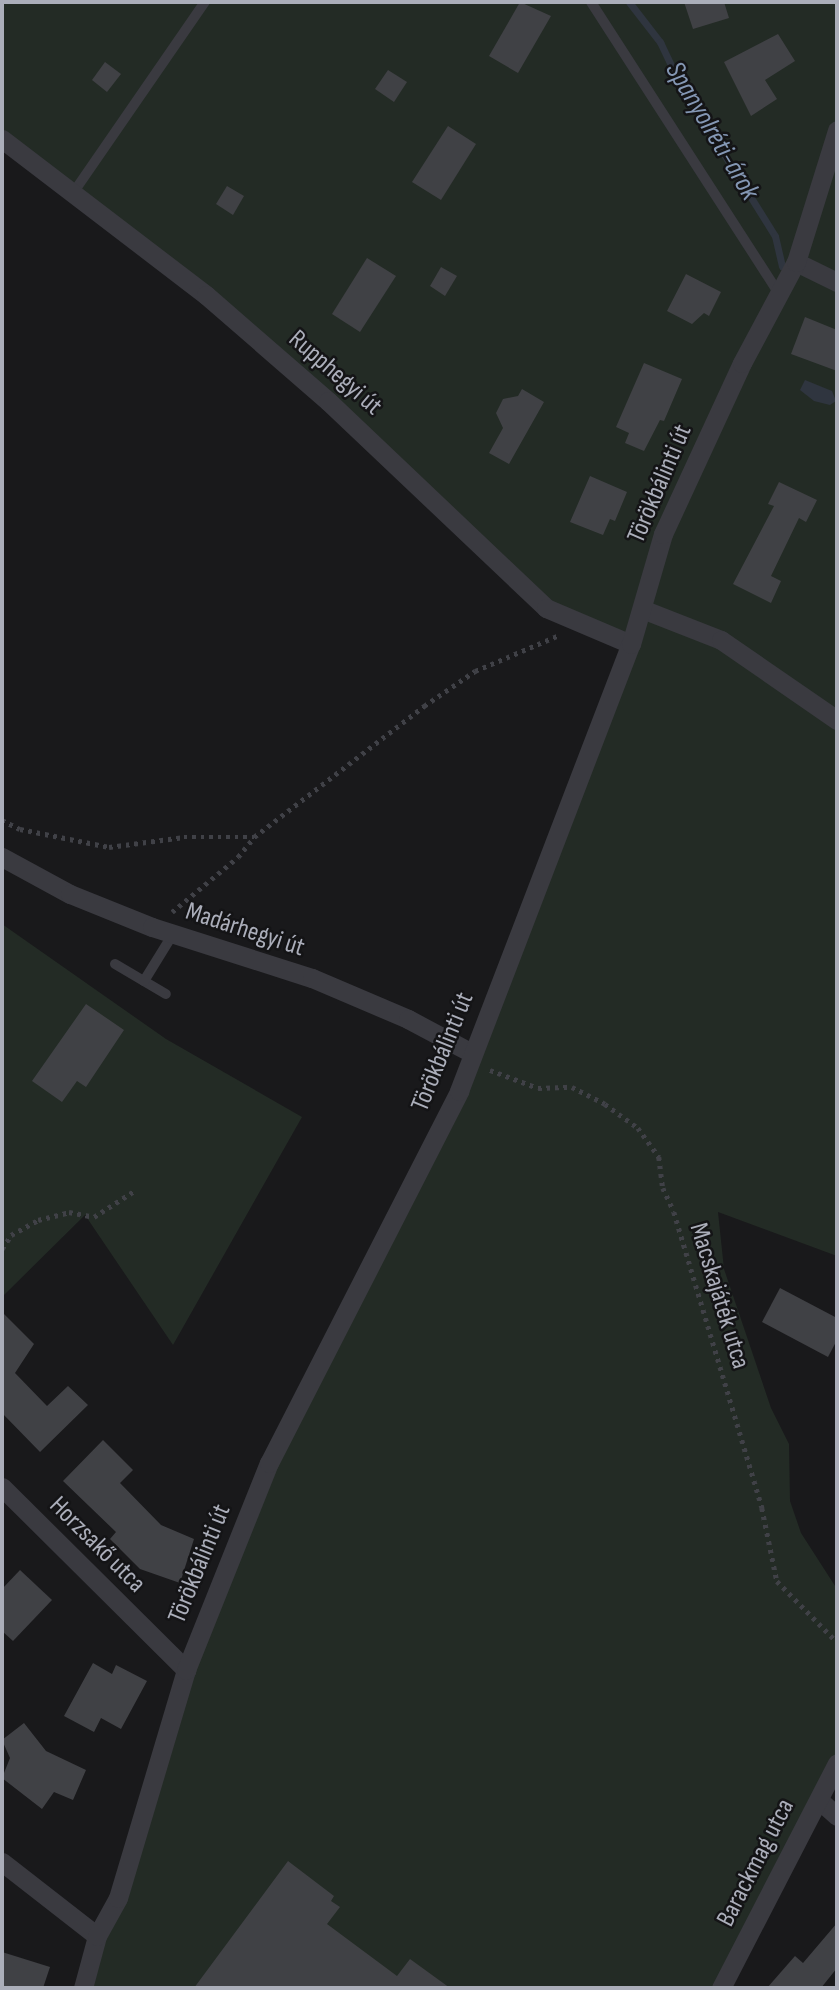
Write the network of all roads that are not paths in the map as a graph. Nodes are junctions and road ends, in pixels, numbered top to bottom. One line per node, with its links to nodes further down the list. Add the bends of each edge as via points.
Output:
1 (205, 2): 5 (lane)
2 (591, 2): 8 (lane)
3 (837, 130): 6 (street, Törökbálinti út)
4 (2, 139): 5 (street, Rupphegyi út)
5 (71, 196): 10 (street, Rupphegyi út, via 206,296 384,452 546,608)
6 (796, 262): 7 (street); 8 (street, Törökbálinti út)
7 (837, 282)
8 (779, 294): 9 (street, Törökbálinti út, via 663,534)
9 (642, 609): 10 (street, Törökbálinti út); 11 (street, via 721,639)
10 (631, 644): 17 (street, Törökbálinti út)
11 (837, 720)
12 (2, 857): 13 (street, Madárhegyi út, via 70,894)
13 (173, 934): 15 (lane); 17 (street, Madárhegyi út, via 312,978 408,1019)
14 (115, 964): 15 (lane)
15 (144, 981): 16 (lane)
16 (166, 994)
17 (472, 1053): 19 (street, Törökbálinti út, via 456,1097 269,1463)
18 (2, 1487): 19 (street, Horzsakő utca)
19 (186, 1670): 24 (street, Törökbálinti út, via 118,1898)
20 (837, 1763): 21 (street, Barackmag utca)
21 (819, 1800): 22 (street); 26 (street, Barackmag utca)
22 (837, 1816)
23 (2, 1862): 24 (street)
24 (97, 1936): 25 (street, Törökbálinti út)
25 (83, 1988)
26 (721, 1988)

